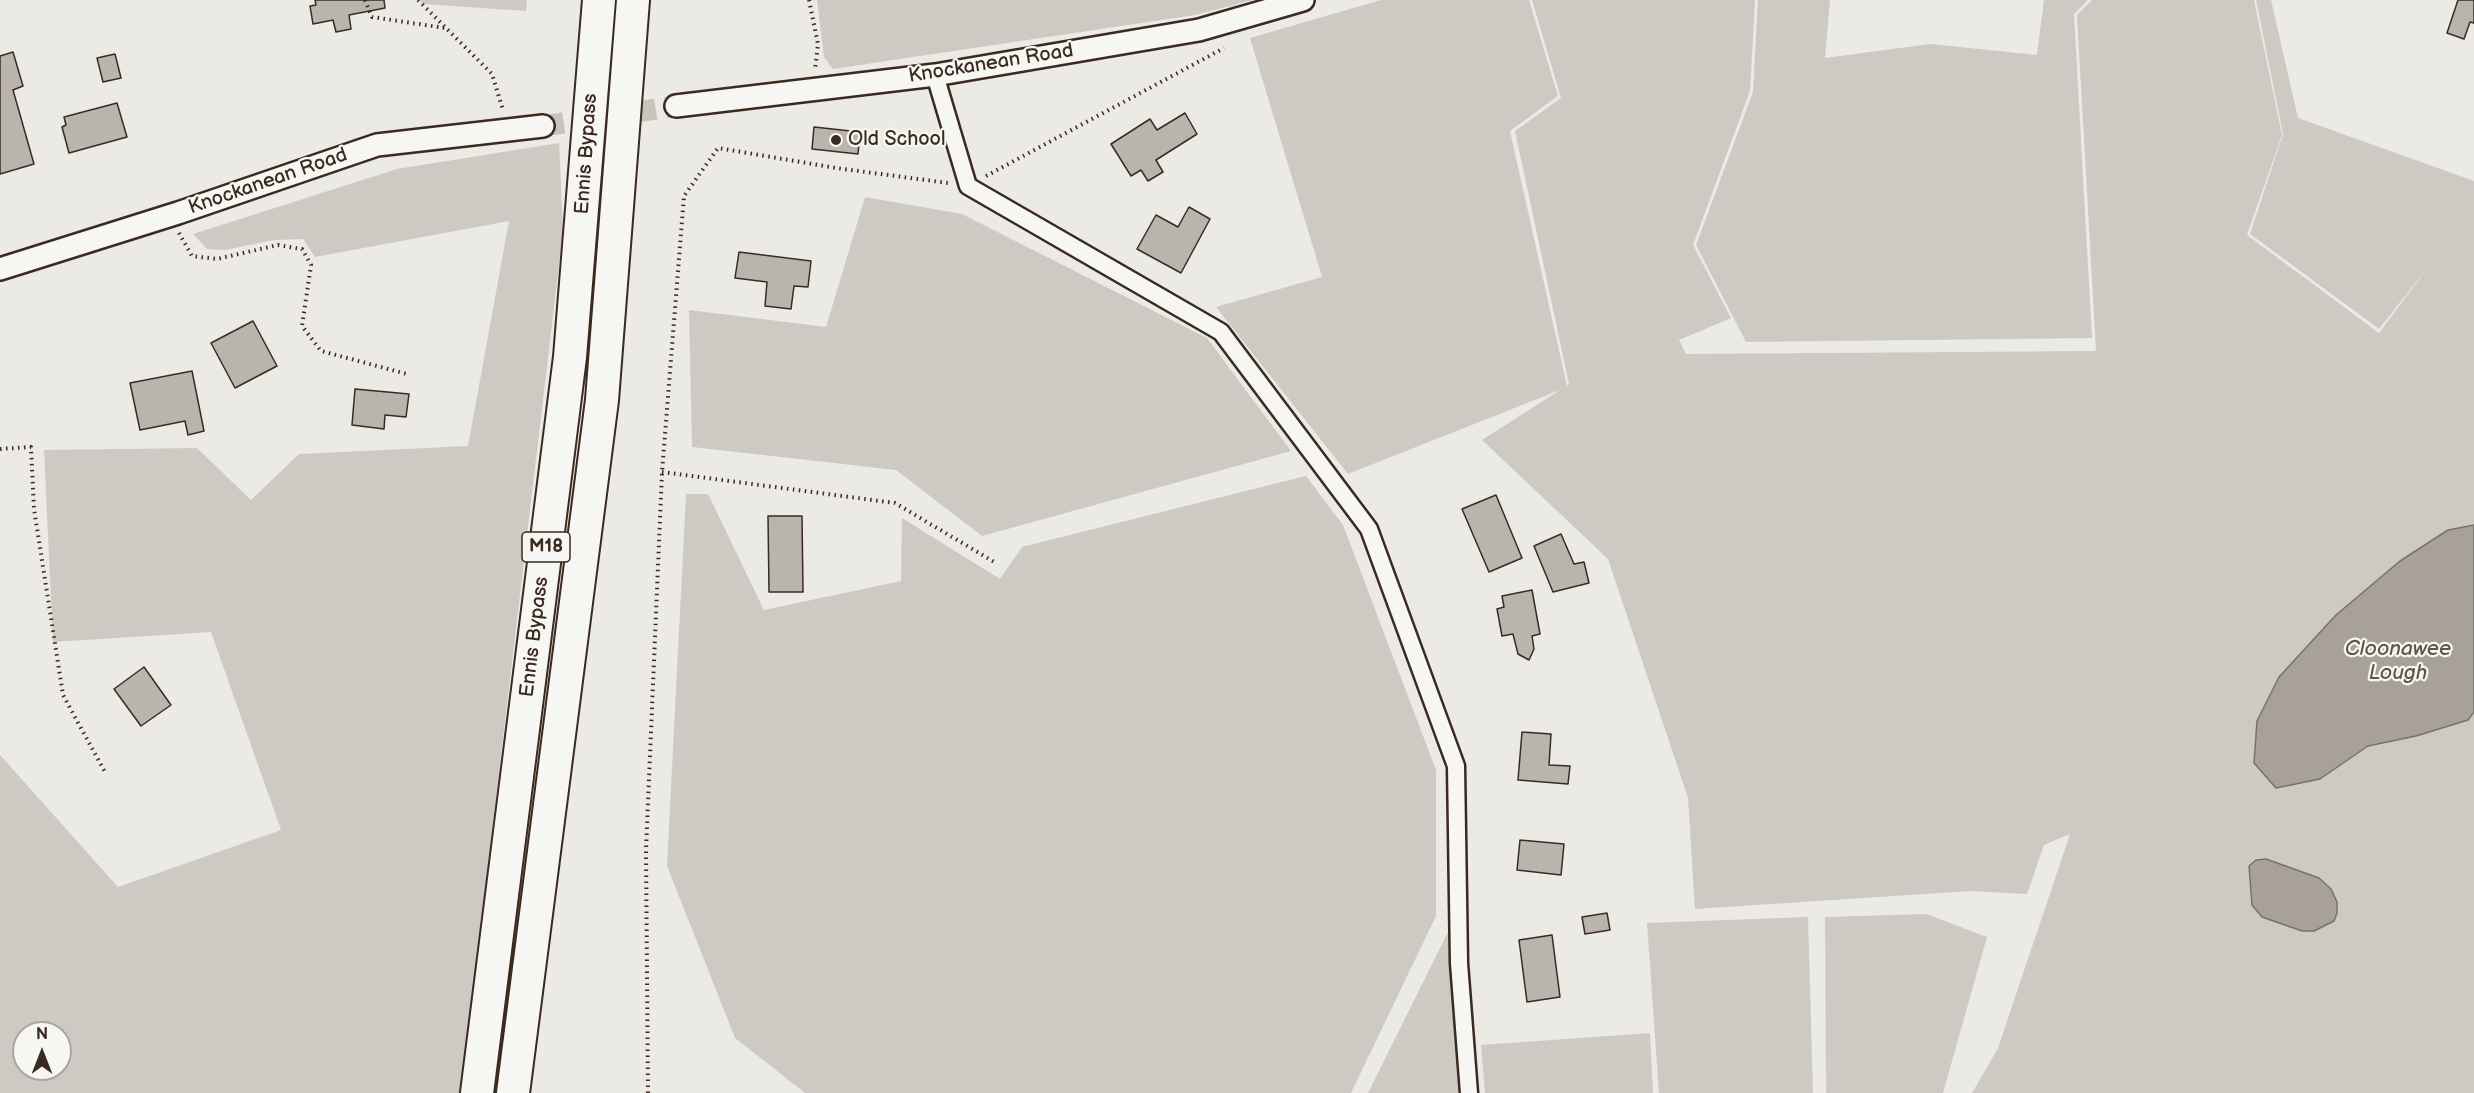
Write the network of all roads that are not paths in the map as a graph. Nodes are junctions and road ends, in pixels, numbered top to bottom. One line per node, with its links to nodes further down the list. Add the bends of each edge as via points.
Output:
1 (599, 0): 8 (highway, Ennis Bypass / M18, via 570,357)
2 (633, 0): 9 (highway, Ennis Bypass / M18, via 603,400)
3 (1303, 0): 4 (street, Knockanean Road, via 1199,30)
4 (935, 75): 5 (street, Knockanean Road); 10 (street, via 968,186 1221,333 1369,528 1456,766 1459,963)
5 (676, 106)
6 (543, 126): 7 (street, Knockanean Road, via 377,145)
7 (0, 269)
8 (477, 1093)
9 (513, 1093)
10 (1469, 1093)

